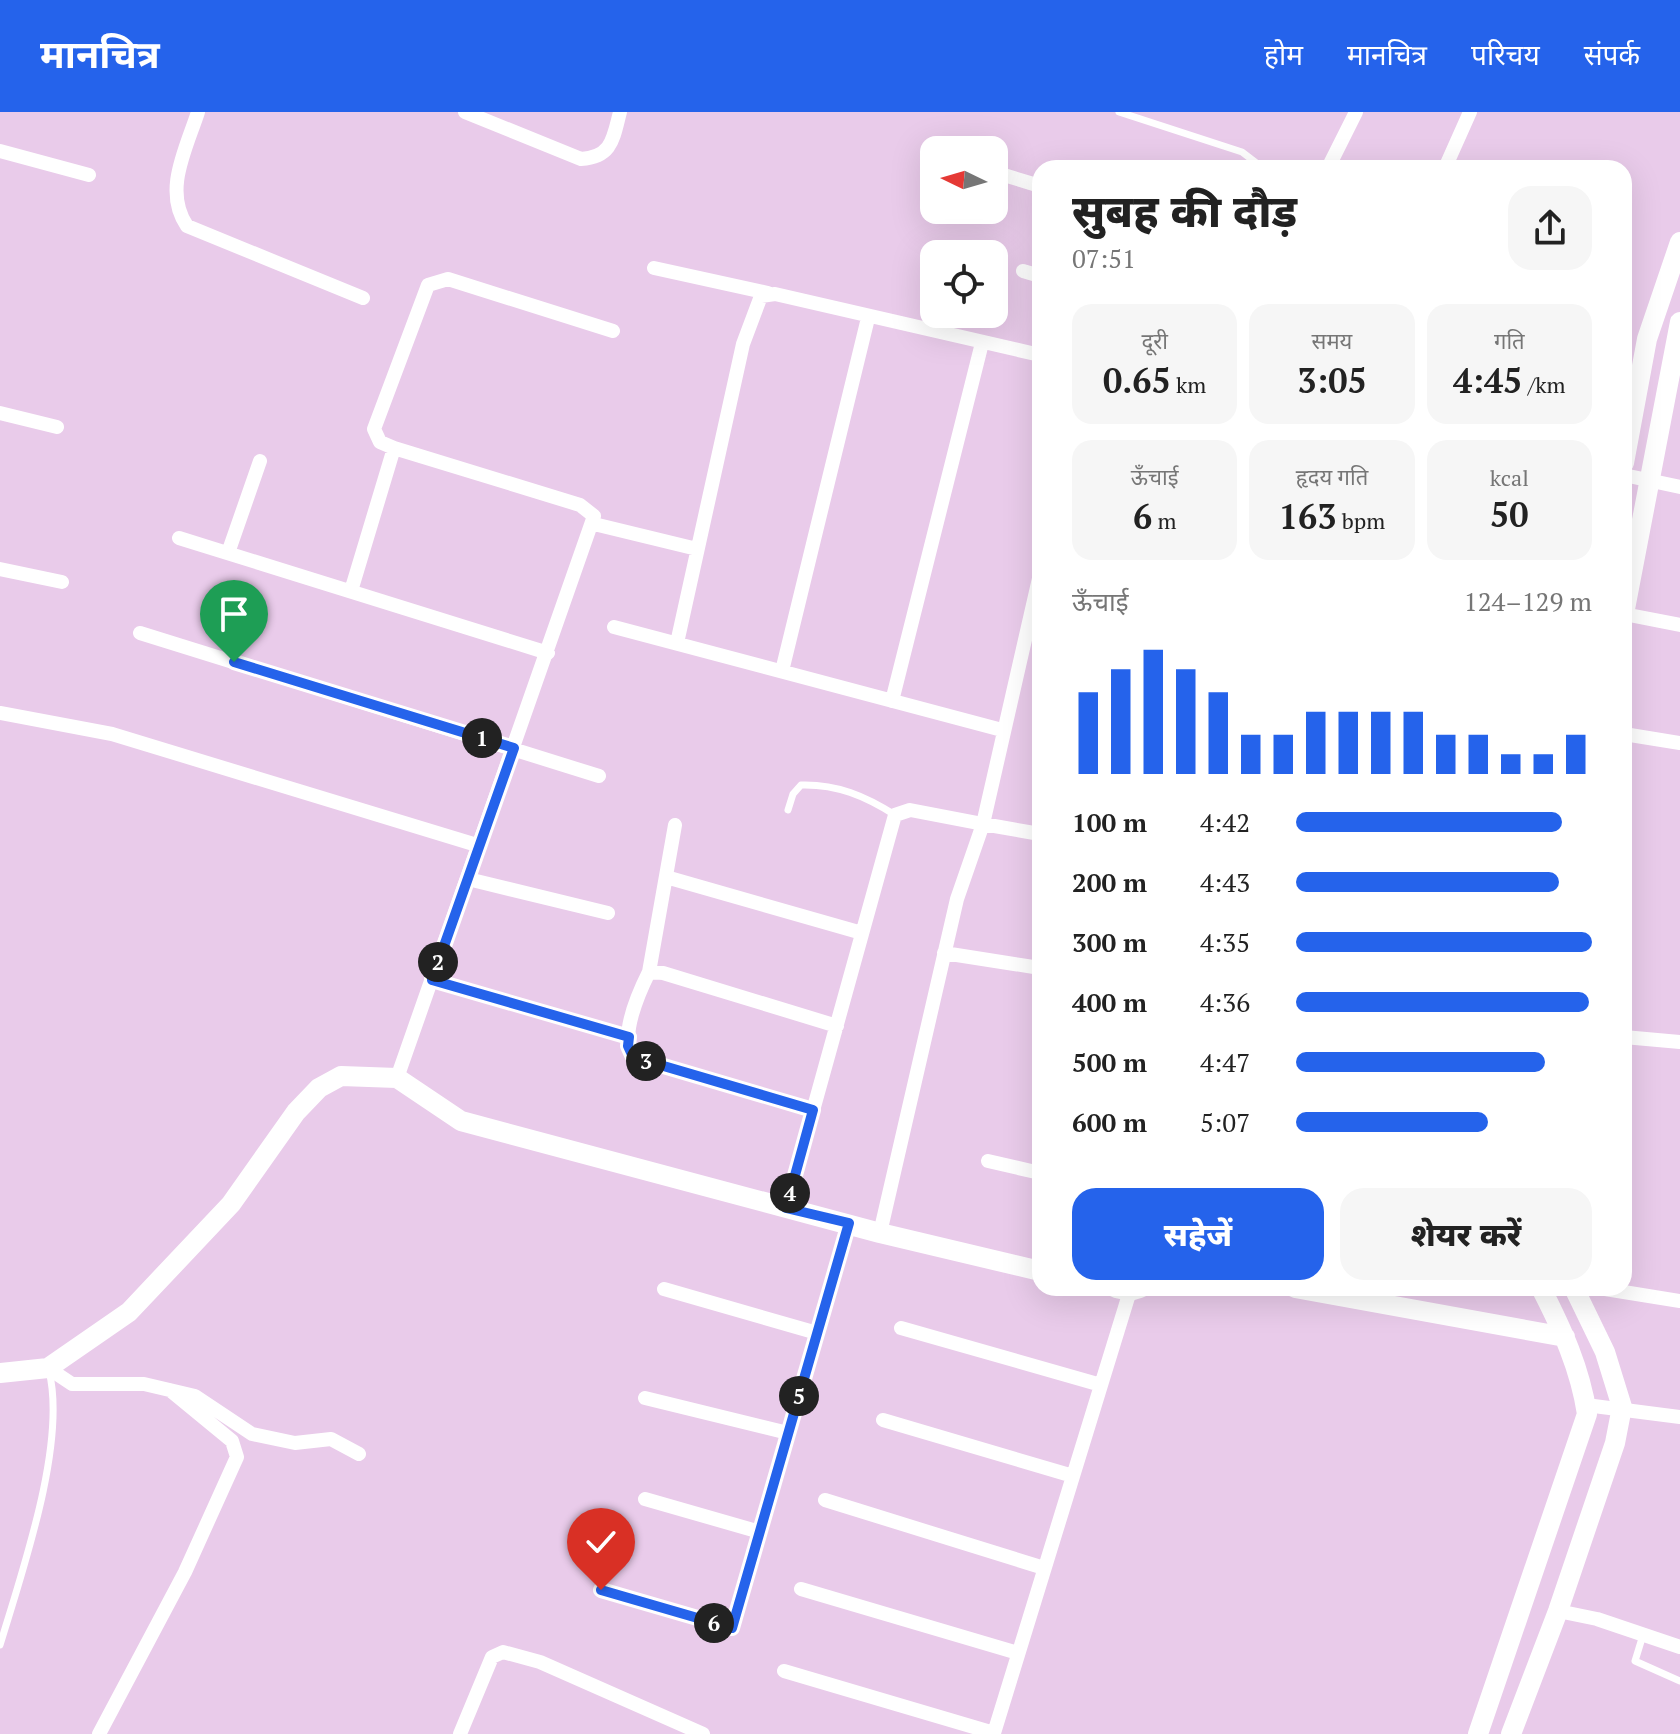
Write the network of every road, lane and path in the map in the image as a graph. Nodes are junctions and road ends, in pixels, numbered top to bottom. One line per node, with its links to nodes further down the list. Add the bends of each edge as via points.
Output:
1 (198, 112): 19 (street, via 174,186 187,226)
2 (465, 112): 3 (street, via 581,159 599,158 609,150)
3 (620, 112)
4 (1119, 112): 8 (lane)
5 (1356, 112): 9 (street)
6 (1470, 112): 10 (street)
7 (0, 151): 11 (street)
8 (1252, 160)
9 (1332, 160)
10 (1449, 160)
11 (89, 175)
12 (1008, 176): 13 (street)
13 (1032, 184)
14 (1680, 242): 23 (street)
15 (654, 268): 18 (street)
16 (1023, 271): 17 (street)
17 (1032, 274)
18 (768, 293): 20 (street); 37 (street, via 757,302 743,344)
19 (363, 298)
20 (868, 318): 24 (street); 50 (street)
21 (1680, 322): 25 (street)
22 (613, 331): 30 (street, via 448,279 428,285 374,429 380,442)
23 (1647, 339): 25 (street); 28 (street)
24 (982, 343): 26 (street); 51 (street)
25 (1676, 346): 33 (street)
26 (1032, 353)
27 (0, 413): 29 (street)
28 (1632, 420)
29 (57, 427)
30 (394, 448): 35 (street, via 580,505 594,516); 42 (street)
31 (260, 461): 38 (street)
32 (1632, 477): 33 (street)
33 (1648, 480): 34 (street); 40 (street)
34 (1680, 487)
35 (594, 524): 37 (street); 49 (street)
36 (179, 538): 38 (street)
37 (697, 549): 48 (street)
38 (228, 553): 42 (street)
39 (0, 569): 41 (street)
40 (1632, 569)
41 (62, 582)
42 (351, 591): 49 (street)
43 (1032, 607): 53 (street)
44 (1632, 616): 45 (street)
45 (1680, 625)
46 (614, 627): 48 (street)
47 (140, 633): 56 (street)
48 (677, 643): 50 (street)
49 (548, 653): 56 (street)
50 (782, 671): 51 (street)
51 (892, 701): 53 (street)
52 (0, 713): 63 (street, via 112,734)
53 (1002, 730): 60 (street)
54 (1632, 735): 55 (street)
55 (1680, 743)
56 (514, 748): 57 (street); 63 (street)
57 (599, 776)
58 (788, 810): 59 (lane, via 801,785 814,785 856,793)
59 (895, 815): 60 (street, via 910,810); 67 (street)
60 (983, 824): 62 (street); 68 (street)
61 (675, 825): 64 (street)
62 (1032, 833)
63 (480, 846): 65 (street)
64 (666, 877): 67 (street); 70 (street)
65 (468, 879): 66 (street); 71 (street)
66 (608, 913)
67 (862, 933): 72 (street)
68 (944, 953): 69 (street); 82 (street)
69 (1032, 967)
70 (649, 972): 72 (street); 73 (street)
71 (432, 980): 73 (street); 76 (street)
72 (837, 1026): 77 (street)
73 (629, 1037): 77 (street, via 633,1057)
74 (1632, 1038): 75 (street)
75 (1680, 1042)
76 (397, 1078): 80 (street, via 461,1121); 94 (street, via 341,1076 319,1088 231,1204 129,1312)
77 (813, 1110): 80 (street)
78 (988, 1161): 79 (street)
79 (1032, 1171)
80 (786, 1208): 81 (street)
81 (849, 1223): 82 (street); 92 (street)
82 (880, 1233): 83 (street)
83 (1032, 1269)
84 (664, 1289): 92 (street)
85 (1632, 1293): 90 (street)
86 (1127, 1296): 96 (street)
87 (1339, 1296): 93 (street)
88 (1545, 1296): 93 (street)
89 (1578, 1296): 100 (street, via 1605,1352)
90 (1680, 1301)
91 (901, 1328): 96 (street)
92 (817, 1333): 103 (street)
93 (1565, 1337): 99 (street)
94 (48, 1368): 95 (street); 97 (street, via 72,1384 144,1384); 114 (lane, via 55,1396 48,1459)
95 (0, 1373)
96 (1101, 1385): 105 (street)
97 (170, 1390): 104 (street, via 195,1396 252,1434 295,1443 331,1439); 119 (street, via 232,1441 237,1457 185,1572)
98 (645, 1398): 103 (street)
99 (1586, 1405): 100 (street); 122 (street, via 1528,1595)
100 (1622, 1407): 101 (street); 112 (street, via 1615,1443)
101 (1680, 1417)
102 (883, 1420): 105 (street)
103 (788, 1433): 108 (street)
104 (359, 1454)
105 (1073, 1476): 109 (street)
106 (645, 1499): 108 (street)
107 (825, 1500): 109 (street)
108 (760, 1532): 111 (street, via 732,1628)
109 (1044, 1568): 116 (street)
110 (801, 1589): 116 (street)
111 (601, 1590)
112 (1558, 1611): 113 (street); 123 (street)
113 (1643, 1635): 115 (street); 118 (lane, via 1635,1661)
114 (0, 1645)
115 (1680, 1647)
116 (1018, 1653): 117 (street, via 994,1733)
117 (784, 1671)
118 (1680, 1681)
119 (99, 1734)
120 (460, 1734): 121 (street, via 492,1657 503,1652 540,1662)
121 (703, 1734)
122 (1478, 1734)
123 (1511, 1734)

